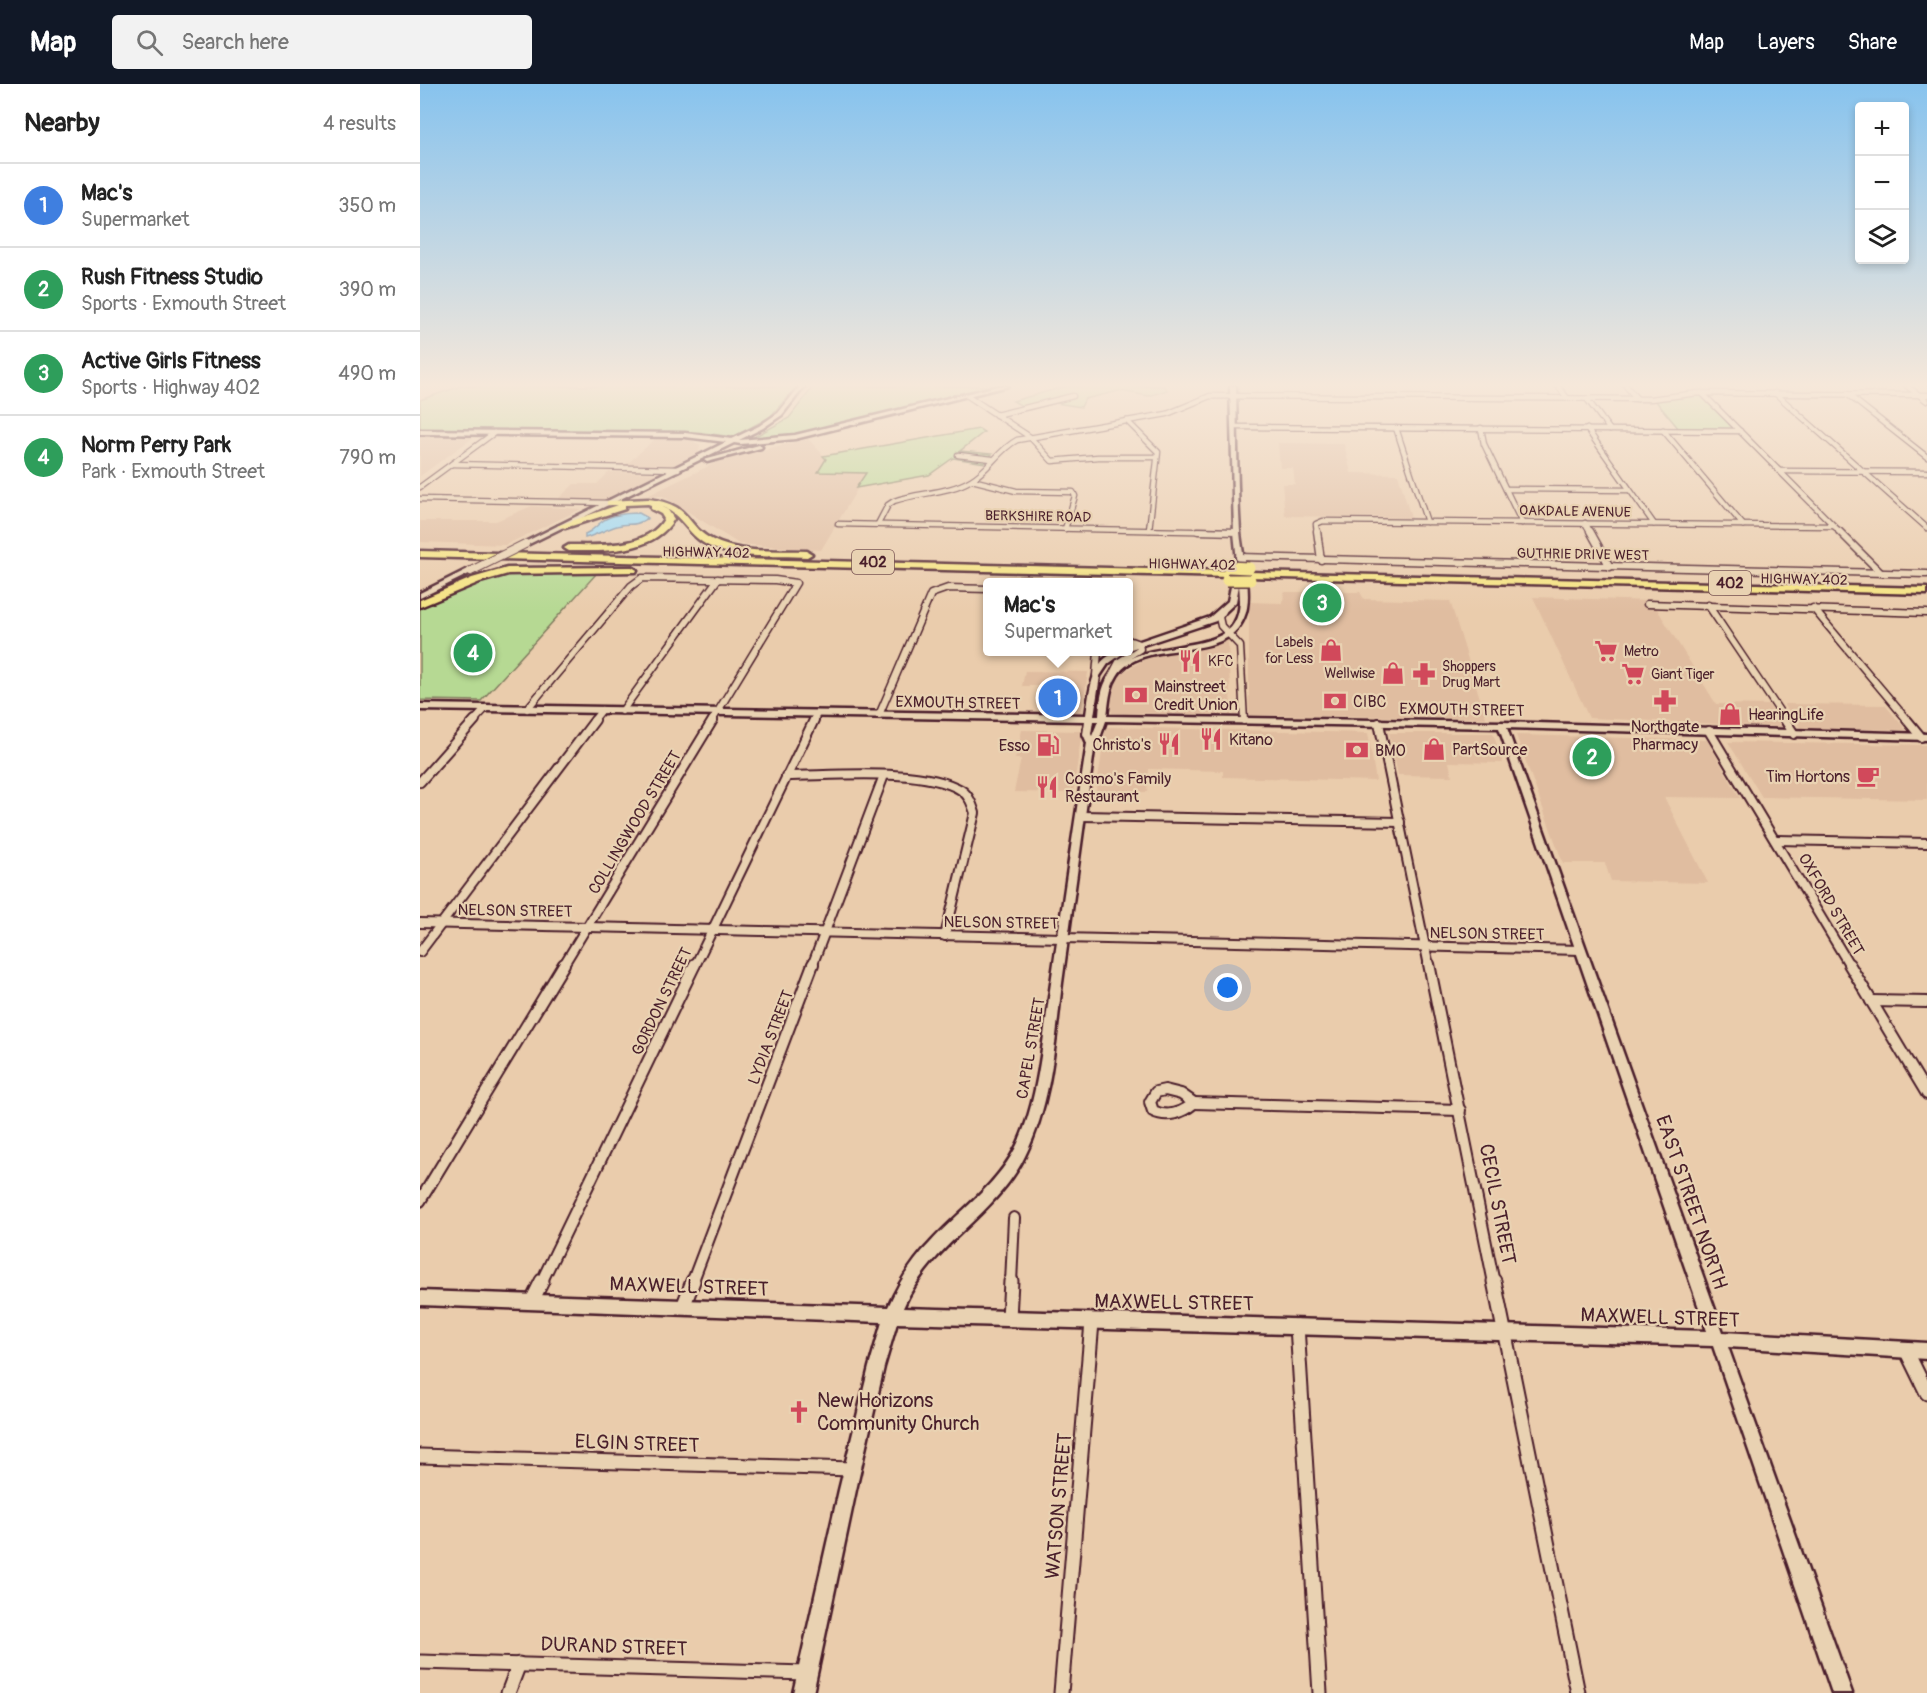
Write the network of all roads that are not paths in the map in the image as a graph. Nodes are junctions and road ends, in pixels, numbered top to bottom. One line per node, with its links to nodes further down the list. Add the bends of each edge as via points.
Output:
1 (456, 461): 13 (street)
2 (693, 461): 14 (street)
3 (706, 461): 14 (street)
4 (990, 461): 18 (street)
5 (1157, 461): 35 (street)
6 (1235, 461): 36 (street)
7 (1406, 461): 24 (street)
8 (1492, 461): 20 (street)
9 (1609, 461): 21 (street)
10 (1689, 461): 30 (street)
11 (1769, 461): 15 (street)
12 (1850, 461): 16 (street)
13 (452, 464): 14 (street); 19 (street)
14 (678, 469): 23 (street)
15 (1779, 471): 16 (street); 32 (street)
16 (1862, 472): 17 (street); 33 (street)
17 (1927, 472)
18 (972, 480): 28 (street, via 897,499 888,505); 34 (street, via 1016,491 1073,492)
19 (420, 487)
20 (1506, 489): 21 (street); 25 (street)
21 (1629, 490): 29 (street)
22 (420, 499): 23 (street)
23 (610, 503): 31 (street); 40 (highway, via 667,505 706,540 734,549)
24 (1427, 522): 25 (street, OAKDALE AVENUE); 41 (street, OAKDALE AVENUE, via 1329,520 1316,524)
25 (1522, 523): 26 (street, OAKDALE AVENUE)
26 (1585, 523): 29 (street, OAKDALE AVENUE); 43 (street)
27 (838, 524): 28 (street, BERKSHIRE ROAD)
28 (878, 524): 34 (street, BERKSHIRE ROAD)
29 (1654, 524): 30 (street, OAKDALE AVENUE)
30 (1743, 525): 32 (street, OAKDALE AVENUE)
31 (562, 526): 37 (highway, via 621,507 654,507 669,519 658,533 625,545); 52 (street, bridge)
32 (1834, 526): 47 (street)
33 (1927, 528)
34 (1065, 529): 35 (street, BERKSHIRE ROAD)
35 (1149, 530): 36 (street, BERKSHIRE ROAD)
36 (1237, 532): 39 (street)
37 (492, 549): 38 (highway); 40 (highway)
38 (420, 551): 46 (highway)
39 (1239, 558): 41 (street, GUTHRIE DRIVE WEST); 44 (street)
40 (903, 559): 46 (highway)
41 (1321, 560): 43 (street, GUTHRIE DRIVE WEST)
42 (420, 561): 45 (highway, HIGHWAY 402 / 402)
43 (1610, 567): 47 (street, GUTHRIE DRIVE WEST)
44 (1247, 572): 46 (highway, HIGHWAY 402 / 402, bridge); 50 (highway); 53 (highway, HIGHWAY 402 / 402); 58 (street); 60 (street, via 1243,610)
45 (934, 573): 46 (highway, HIGHWAY 402 / 402); 54 (highway, via 521,569 484,577)
46 (1228, 573)
47 (1881, 573): 48 (street, GUTHRIE DRIVE WEST)
48 (1927, 574)
49 (718, 579): 74 (street, via 642,578); 76 (street); 77 (street, COLLINGWOOD STREET, via 794,582 795,586)
50 (1927, 588)
51 (983, 589): 79 (street, via 948,588 931,594)
52 (420, 596)
53 (1927, 599)
54 (420, 604)
55 (1647, 604): 56 (street)
56 (1708, 605): 57 (street); 86 (street)
57 (1813, 608): 59 (street); 87 (street)
58 (1223, 611): 61 (street, via 1220,624); 63 (street, CAPEL STREET, via 1190,628)
59 (1927, 613)
60 (1237, 624): 61 (street); 65 (street, via 1234,633)
61 (1228, 632): 65 (street); 71 (street, via 1206,643 1146,654 1124,664)
62 (1133, 642): 63 (street)
63 (1139, 644): 64 (street, CAPEL STREET); 66 (street, CAPEL STREET, via 1140,649)
64 (1133, 646)
65 (1240, 646): 82 (street)
66 (1133, 653)
67 (1098, 656): 70 (street, CAPEL STREET)
68 (1114, 656): 70 (street)
69 (1129, 656): 71 (street, CAPEL STREET, via 1119,662)
70 (1096, 675): 80 (street, CAPEL STREET)
71 (1110, 679): 81 (street, CAPEL STREET)
72 (420, 706): 73 (street, EXMOUTH STREET)
73 (486, 708): 74 (street, EXMOUTH STREET); 91 (street)
74 (527, 709): 75 (street, EXMOUTH STREET)
75 (603, 710): 76 (street, EXMOUTH STREET); 97 (street)
76 (622, 711): 77 (street, EXMOUTH STREET)
77 (719, 712): 78 (street, EXMOUTH STREET); 98 (street, COLLINGWOOD STREET)
78 (817, 714): 79 (street, EXMOUTH STREET); 89 (street, GORDON STREET)
79 (879, 715): 80 (street, EXMOUTH STREET)
80 (1089, 720): 81 (street, EXMOUTH STREET); 88 (street, CAPEL STREET, via 1087,734)
81 (1102, 720): 82 (street, EXMOUTH STREET); 88 (street, CAPEL STREET, via 1100,735)
82 (1244, 722): 83 (street, EXMOUTH STREET)
83 (1379, 723): 84 (street, EXMOUTH STREET); 93 (street, CECIL STREET)
84 (1502, 725): 85 (street, EXMOUTH STREET); 104 (street, EAST STREET NORTH)
85 (1709, 731): 86 (street, EXMOUTH STREET); 94 (street, OXFORD STREET)
86 (1794, 734): 87 (street, EXMOUTH STREET)
87 (1924, 737)
88 (1091, 743): 92 (street, CAPEL STREET)
89 (786, 776): 90 (street); 99 (street, GORDON STREET)
90 (883, 778): 100 (street, LYDIA STREET); 101 (street, via 936,780 960,789 970,798 975,813)
91 (420, 782)
92 (1082, 816): 93 (street); 102 (street, CAPEL STREET)
93 (1400, 822): 103 (street, CECIL STREET)
94 (1777, 840): 95 (street); 106 (street, OXFORD STREET)
95 (1927, 843)
96 (420, 923): 97 (street, NELSON STREET)
97 (441, 924): 98 (street, NELSON STREET); 105 (street)
98 (588, 926): 99 (street, NELSON STREET); 111 (street, COLLINGWOOD STREET)
99 (713, 930): 100 (street, NELSON STREET); 114 (street, GORDON STREET)
100 (825, 932): 101 (street, NELSON STREET); 115 (street, LYDIA STREET)
101 (945, 936): 102 (street, NELSON STREET)
102 (1064, 939): 103 (street, NELSON STREET); 116 (street, CAPEL STREET, via 1043,1079 1034,1118 1019,1155 990,1193 944,1237 910,1279)
103 (1426, 947): 104 (street, NELSON STREET); 110 (street, CECIL STREET)
104 (1581, 950): 121 (street, EAST STREET NORTH)
105 (420, 952)
106 (1871, 1001): 107 (street); 108 (street, OXFORD STREET)
107 (1927, 1002)
108 (1927, 1094)
109 (1194, 1103): 110 (street)
110 (1460, 1110): 120 (street, CECIL STREET)
111 (420, 1201)
112 (1014, 1218): 117 (street)
113 (420, 1298): 114 (street, MAXWELL STREET)
114 (532, 1301): 115 (street, MAXWELL STREET)
115 (683, 1307): 116 (street, MAXWELL STREET)
116 (893, 1314): 117 (street, MAXWELL STREET); 126 (street, CAPEL STREET)
117 (1008, 1318): 118 (street, MAXWELL STREET)
118 (1092, 1322): 119 (street, MAXWELL STREET); 132 (street, WATSON STREET)
119 (1297, 1326): 120 (street, MAXWELL STREET); 133 (street)
120 (1504, 1333): 121 (street, MAXWELL STREET); 134 (street, CECIL STREET)
121 (1718, 1339): 122 (street, MAXWELL STREET); 135 (street, EAST STREET NORTH)
122 (1906, 1350): 123 (street, MAXWELL STREET); 124 (street)
123 (1927, 1351)
124 (1927, 1393)
125 (420, 1456): 126 (street, ELGIN STREET)
126 (852, 1469): 129 (street, CAPEL STREET)
127 (420, 1662): 128 (street, DURAND STREET)
128 (519, 1664): 129 (street, DURAND STREET); 130 (street)
129 (807, 1674): 131 (street, CAPEL STREET)
130 (508, 1693)
131 (802, 1693)
132 (1062, 1693)
133 (1320, 1693)
134 (1578, 1693)
135 (1842, 1693)

